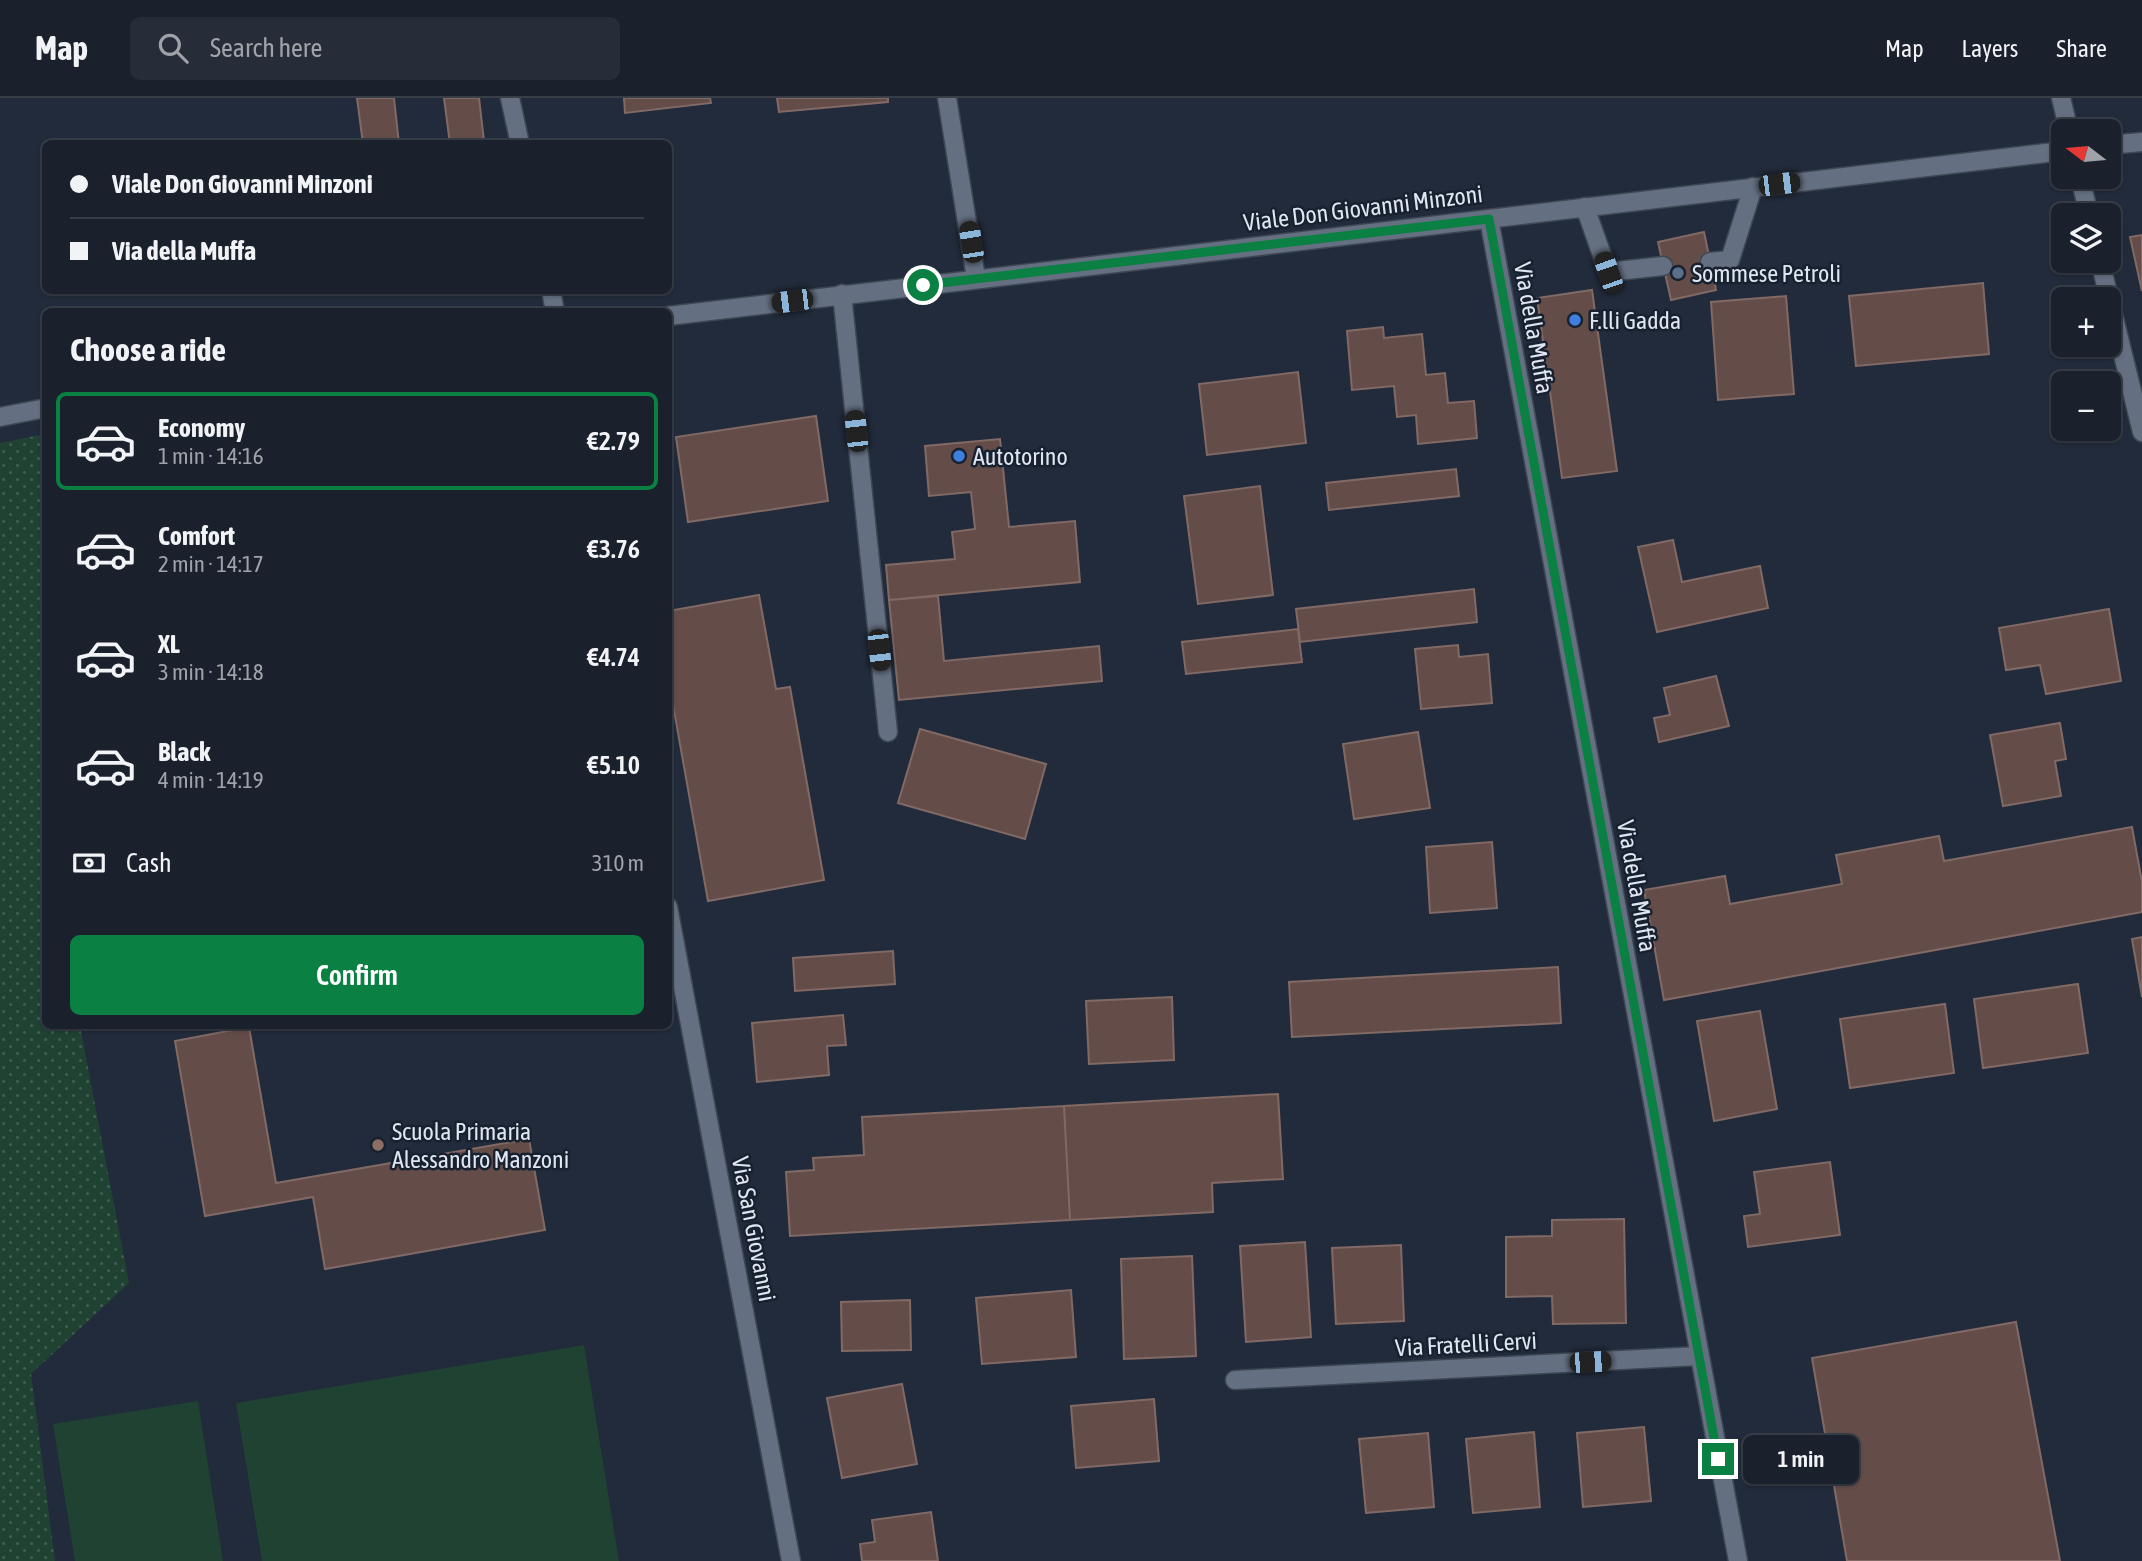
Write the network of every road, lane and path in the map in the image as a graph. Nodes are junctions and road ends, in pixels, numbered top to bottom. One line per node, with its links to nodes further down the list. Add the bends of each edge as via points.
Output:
1 (510, 98): 5 (street)
2 (947, 98): 15 (street)
3 (2061, 98): 4 (street)
4 (2066, 119)
5 (519, 140)
6 (2142, 142): 7 (street)
7 (2121, 144)
8 (2051, 152): 9 (street, Viale Don Giovanni Minzoni)
9 (1753, 187): 10 (street, Viale Don Giovanni Minzoni); 12 (street, via 1730,260)
10 (1585, 207): 11 (street, Viale Don Giovanni Minzoni); 13 (street, via 1608,272)
11 (1489, 219): 15 (street, Viale Don Giovanni Minzoni); 23 (street, Via della Muffa)
12 (1710, 262)
13 (1664, 266)
14 (2103, 273): 20 (street)
15 (976, 278): 16 (street, Viale Don Giovanni Minzoni)
16 (842, 294): 17 (street, Viale Don Giovanni Minzoni); 21 (street)
17 (672, 315)
18 (42, 409): 19 (street)
19 (0, 417)
20 (2142, 432)
21 (888, 732)
22 (672, 928): 25 (street, Via San Giovanni)
23 (1699, 1356): 24 (street, Via Fratelli Cervi); 26 (street, Via della Muffa)
24 (1235, 1380)
25 (791, 1561)
26 (1738, 1561)

